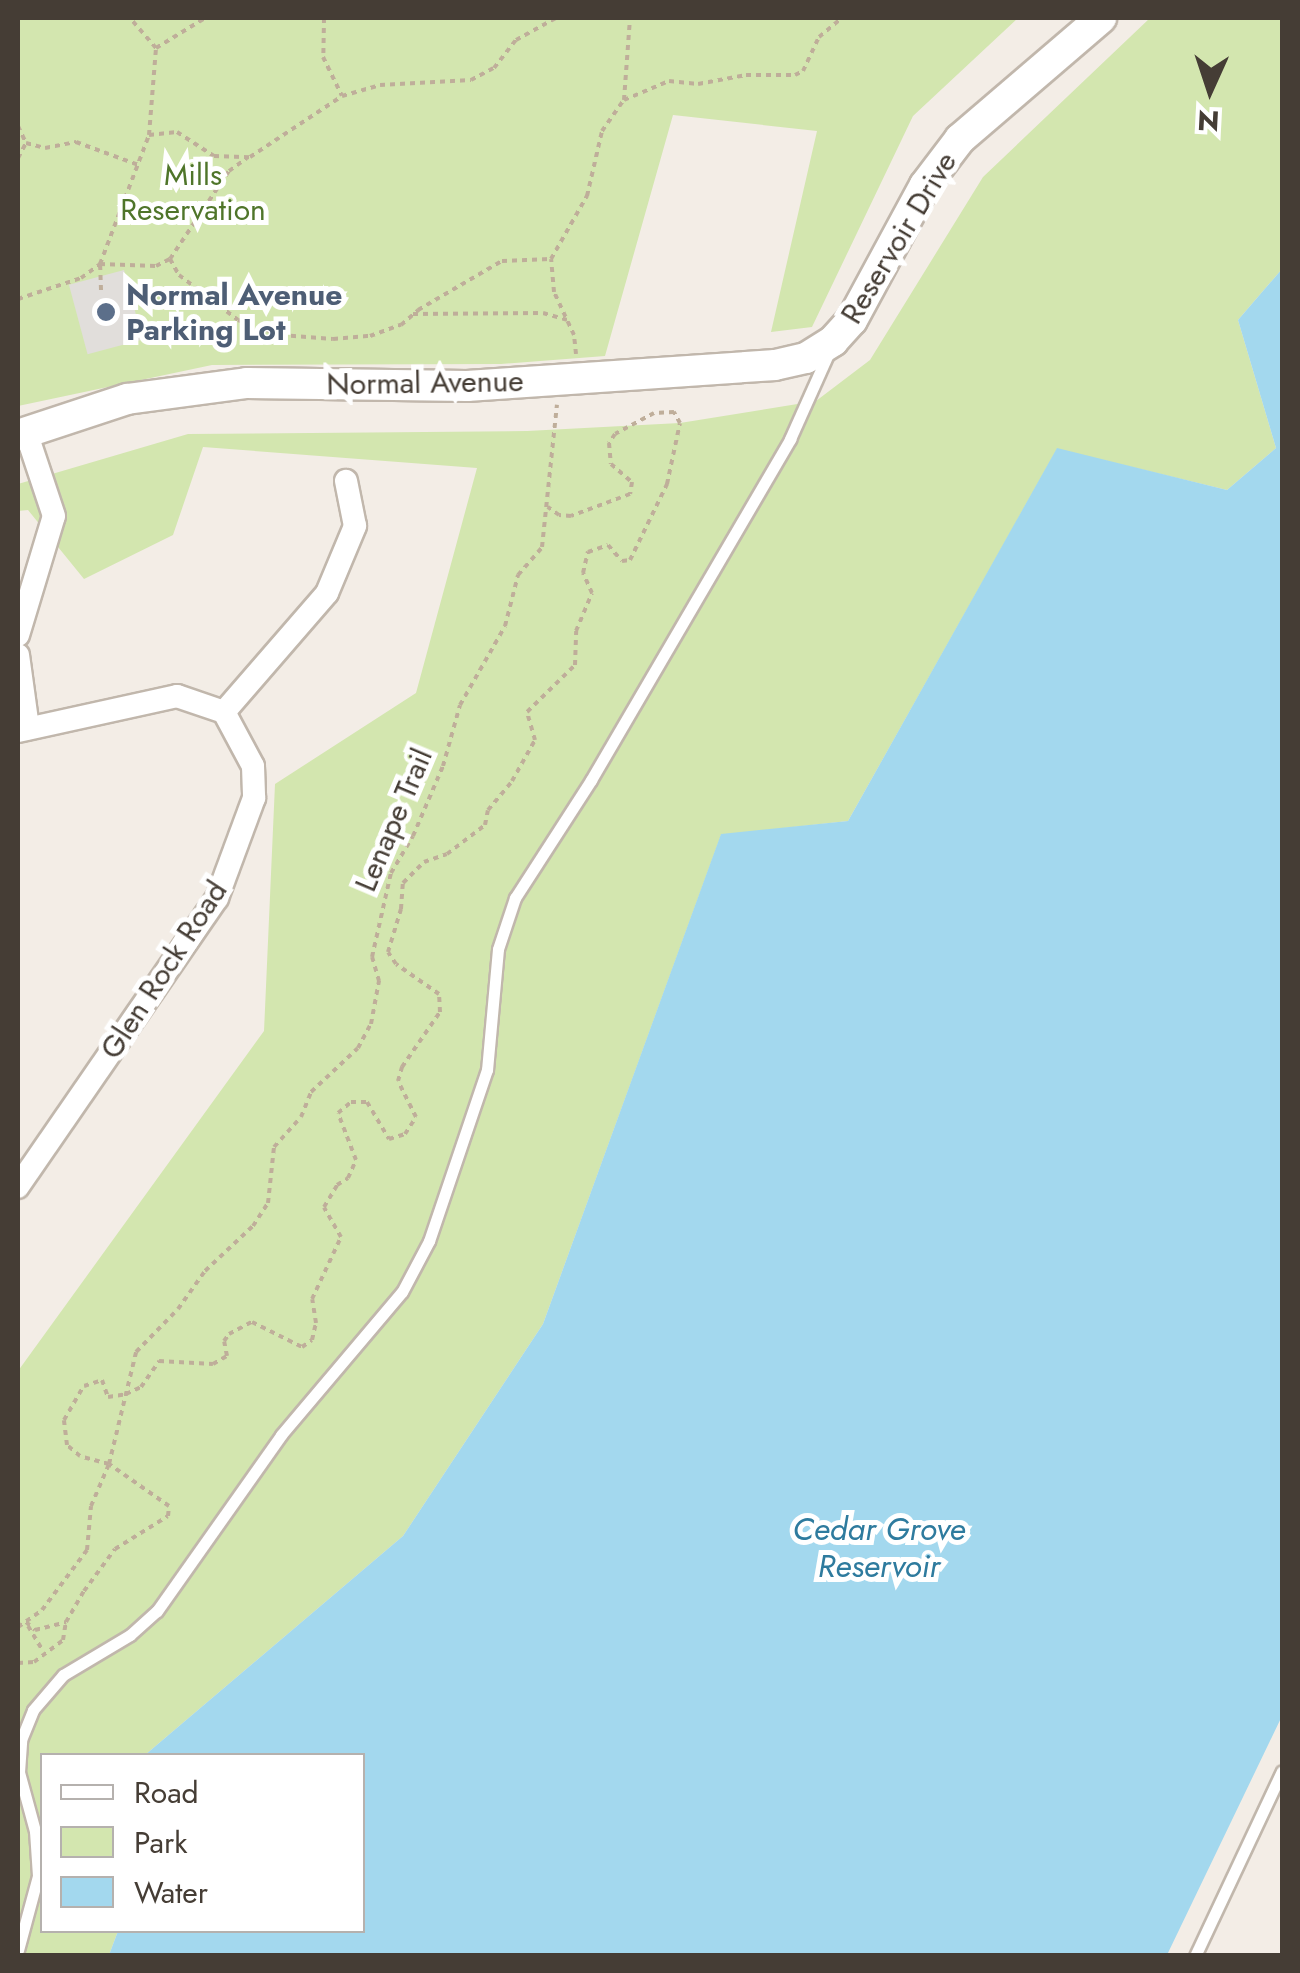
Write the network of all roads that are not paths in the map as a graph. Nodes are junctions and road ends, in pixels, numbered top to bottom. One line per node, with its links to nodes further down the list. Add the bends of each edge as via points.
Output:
1 (1101, 18): 2 (street, Reservoir Drive, via 951,150)
2 (834, 342): 3 (street, Normal Avenue, via 790,363 568,379 467,386 247,383 127,399); 11 (lane, via 790,440 515,898 498,948 486,1070 429,1241 409,1279 368,1338 281,1435 157,1611 63,1675 32,1710 19,1772 38,1876)
3 (22, 434): 5 (street, via 54,516)
4 (346, 481): 7 (street, via 355,526 327,593)
5 (18, 635)
6 (18, 655): 8 (street)
7 (224, 712): 8 (street, via 177,696); 9 (street, Glen Rock Road, via 253,766 254,798 240,845 217,898)
8 (23, 730)
9 (18, 1187)
10 (1282, 1771): 12 (lane)
11 (18, 1950)
12 (1195, 1956)

